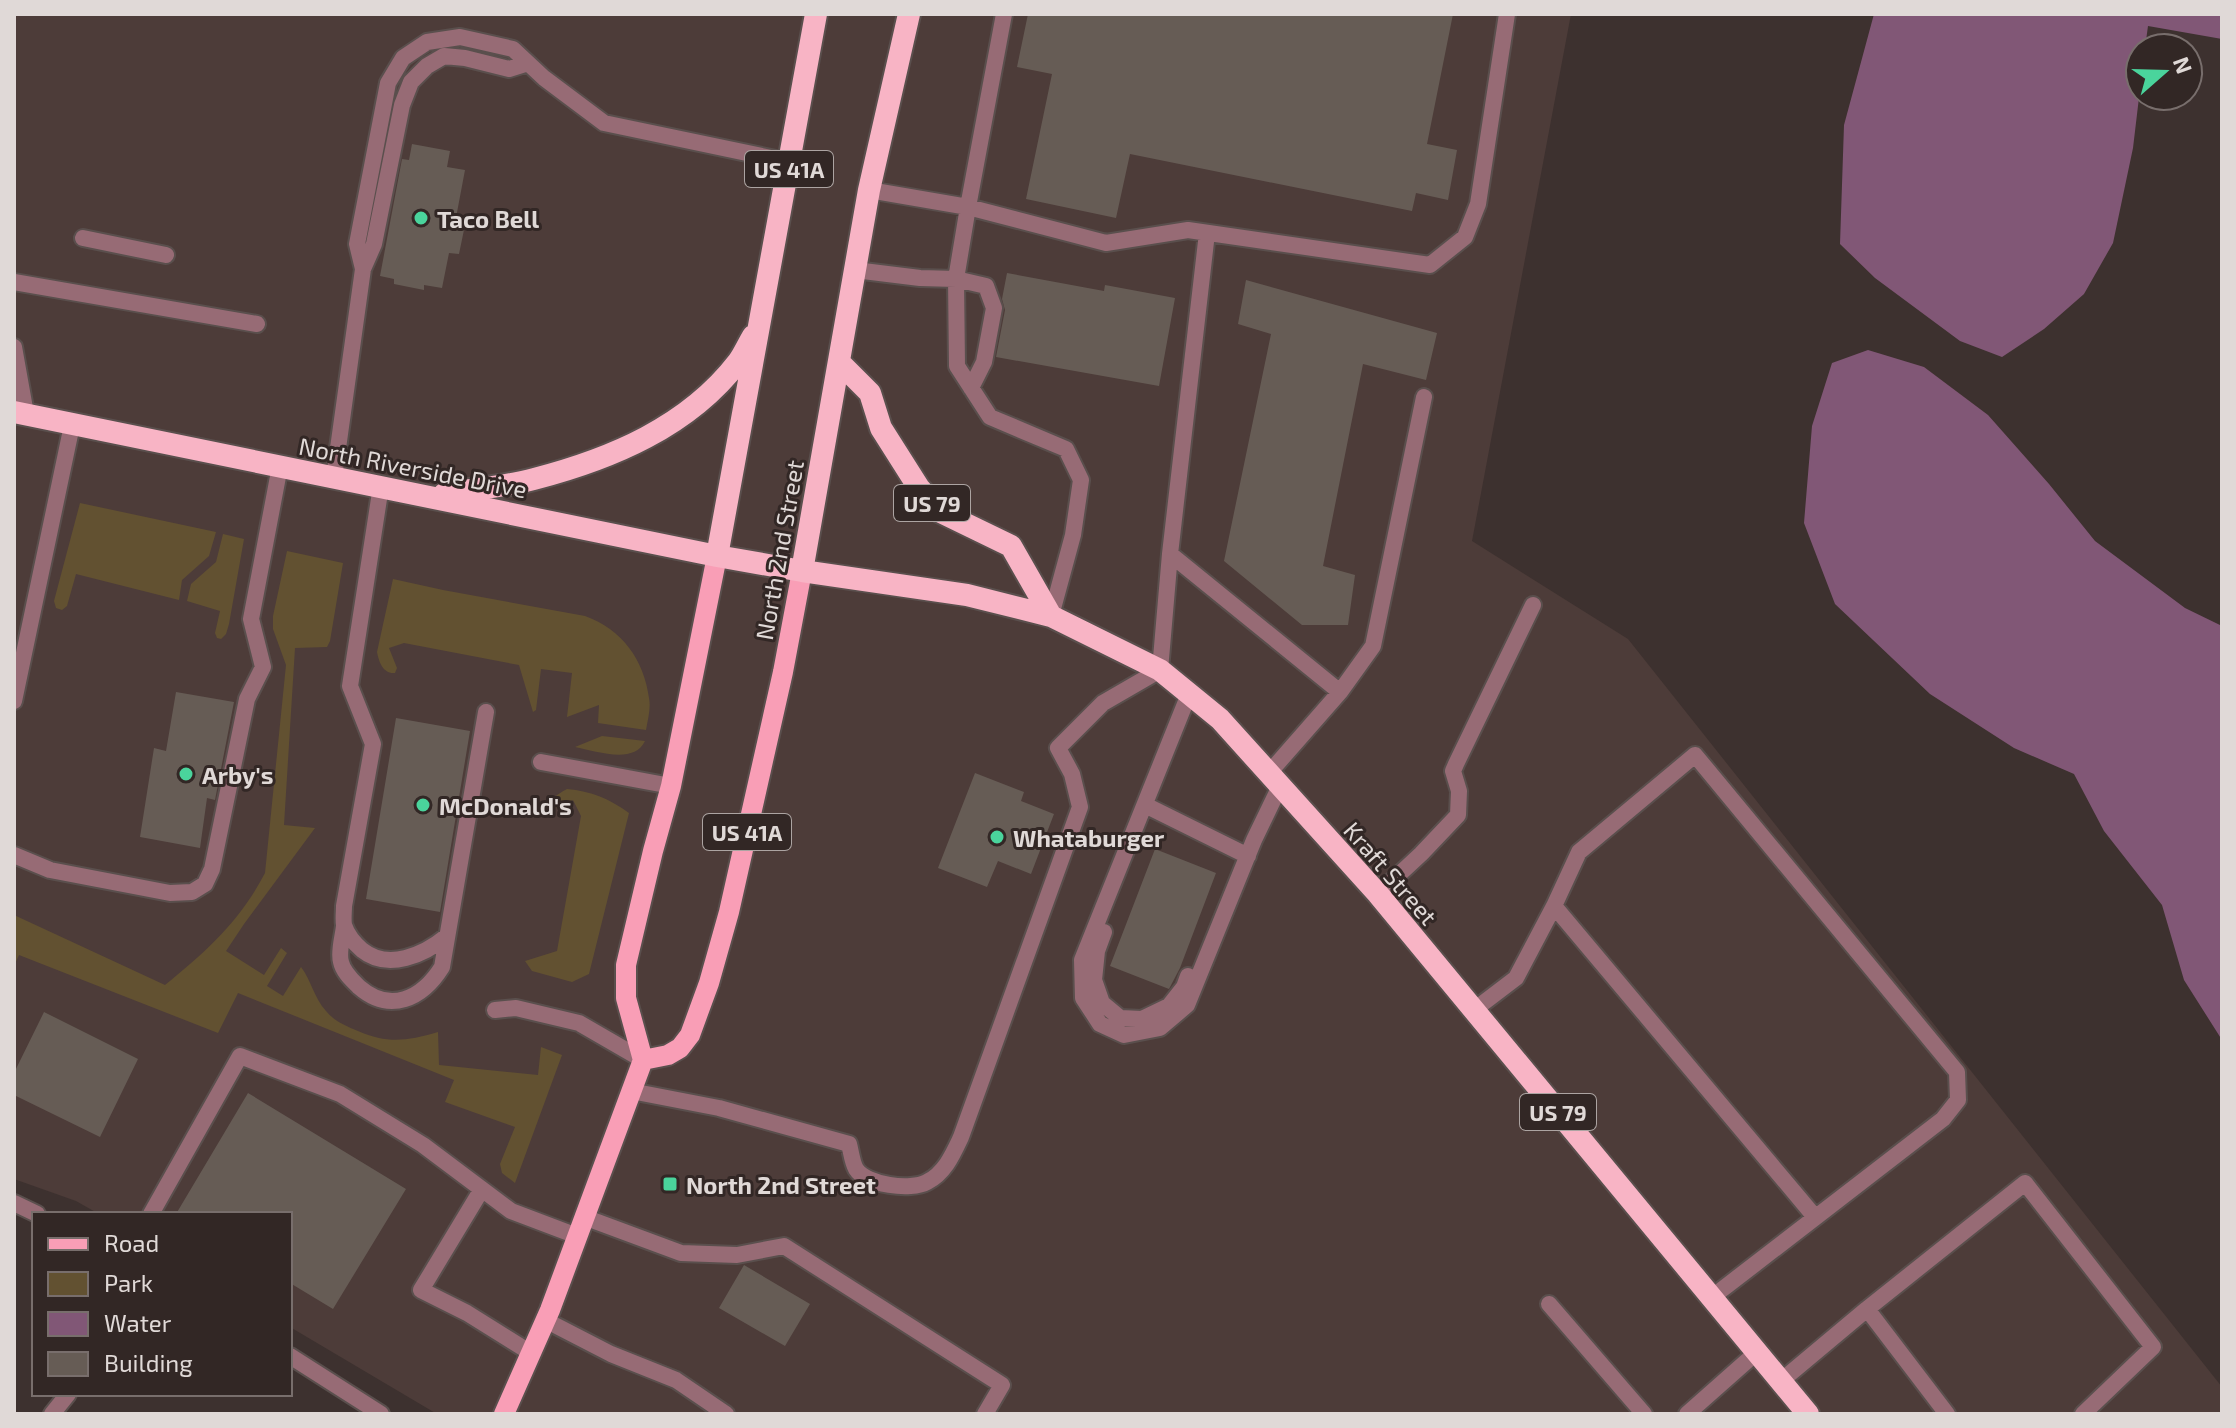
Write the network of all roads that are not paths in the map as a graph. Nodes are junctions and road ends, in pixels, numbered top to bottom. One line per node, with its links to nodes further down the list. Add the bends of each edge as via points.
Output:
1 (816, 14): 5 (highway, US 41A)
2 (909, 14): 6 (highway, North 2nd Street / US 41A)
3 (1004, 14): 7 (street)
4 (1507, 14): 8 (street, via 1478,204 1465,237 1430,265)
5 (790, 162): 15 (highway, US 41A); 23 (street, via 604,123 528,63 509,69 444,56 427,66 411,82 402,105 374,244 363,269)
6 (869, 190): 7 (street); 11 (highway, North 2nd Street / US 41A)
7 (968, 207): 8 (street, via 1106,243 1188,230); 12 (street)
8 (1207, 233): 26 (street)
9 (83, 238): 10 (street)
10 (166, 255)
11 (855, 270): 12 (street); 17 (highway, North 2nd Street / US 41A)
12 (956, 279): 18 (street, via 957,366); 18 (street, via 986,286 994,308 984,362)
13 (14, 282): 14 (street)
14 (257, 324)
15 (760, 325): 25 (highway, US 41A, via 738,362 669,426 532,480); 27 (highway)
16 (14, 347): 20 (street)
17 (839, 362): 28 (highway, North 2nd Street / US 41A); 30 (highway, US 79, via 870,393 881,428 919,488 941,512 1011,546)
18 (971, 388): 30 (street, via 990,417 1066,449 1081,480 1073,535)
19 (1424, 397): 32 (street, via 1373,646)
20 (20, 413): 21 (highway, North Riverside Drive)
21 (72, 425): 22 (highway, North Riverside Drive); 34 (street)
22 (280, 466): 23 (highway, North Riverside Drive); 40 (street, via 251,619 263,667 247,699 205,884 192,892 170,893 50,870)
23 (334, 477): 24 (highway, North Riverside Drive)
24 (381, 486): 25 (highway, North Riverside Drive); 44 (street, via 350,686 373,744)
25 (431, 496): 27 (highway, North Riverside Drive)
26 (1170, 554): 31 (street); 32 (street)
27 (717, 556): 28 (highway, North Riverside Drive); 38 (main road)
28 (802, 571): 30 (highway, Kraft Street / US 79, via 967,595); 48 (main road, North 2nd Street / US 41A, via 709,983 680,1048)
29 (1533, 605): 42 (street, via 1453,771 1458,815)
30 (1051, 616): 31 (highway, Kraft Street / US 79)
31 (1160, 670): 33 (highway, Kraft Street / US 79); 49 (street, via 1103,703 1058,748 1072,774 1080,807 961,1137 946,1167 926,1183 868,1180 856,1169 849,1144 719,1108)
32 (1340, 692): 37 (street)
33 (1189, 694): 37 (highway, Kraft Street / US 79, via 1220,719); 39 (street)
34 (14, 701)
35 (486, 712): 45 (street)
36 (541, 762): 38 (street)
37 (1274, 779): 41 (street); 42 (highway, Kraft Street / US 79)
38 (671, 786): 48 (main road, via 626,965 626,998)
39 (1145, 805): 41 (street); 41 (street, via 1082,960 1083,998 1100,1024 1124,1035 1160,1028 1187,1005)
40 (14, 855)
41 (1245, 863)
42 (1378, 894): 47 (highway, Kraft Street / US 79)
43 (1554, 906): 47 (street, via 1516,978); 54 (street); 54 (street, via 1579,852 1695,755 1957,1072 1958,1100 1943,1119)
44 (344, 926): 45 (street, via 355,944 384,961 420,953); 45 (street, via 340,962 350,978 365,992 392,1002 407,999 434,980)
45 (447, 936)
46 (495, 1010): 48 (street, via 516,1008 579,1023)
47 (1474, 1010): 56 (highway, Kraft Street / US 79)
48 (643, 1060): 49 (main road)
49 (631, 1091): 55 (main road)
50 (482, 1189): 53 (street, via 340,1094 240,1056); 55 (street, via 511,1211); 61 (street, via 421,1290)
51 (14, 1203): 52 (street)
52 (33, 1212)
53 (152, 1212)
54 (1815, 1217): 56 (street)
55 (580, 1227): 59 (main road); 70 (street, via 681,1253 737,1255 784,1246 1002,1385)
56 (1711, 1298): 60 (highway, Kraft Street / US 79)
57 (1549, 1304): 65 (street)
58 (1867, 1309): 63 (street); 73 (street); 74 (street, via 2025,1183 2153,1347)
59 (545, 1320): 61 (main road); 69 (street, via 676,1380)
60 (1757, 1352): 63 (highway, Kraft Street / US 79); 71 (street)
61 (531, 1353): 68 (main road)
62 (292, 1357): 67 (street)
63 (1781, 1381): 72 (highway, Kraft Street / US 79)
64 (66, 1396): 66 (street)
65 (1642, 1413)
66 (52, 1414)
67 (381, 1414)
68 (504, 1414)
69 (726, 1414)
70 (985, 1414)
71 (1687, 1414)
72 (1808, 1414)
73 (1947, 1414)
74 (2083, 1414)

